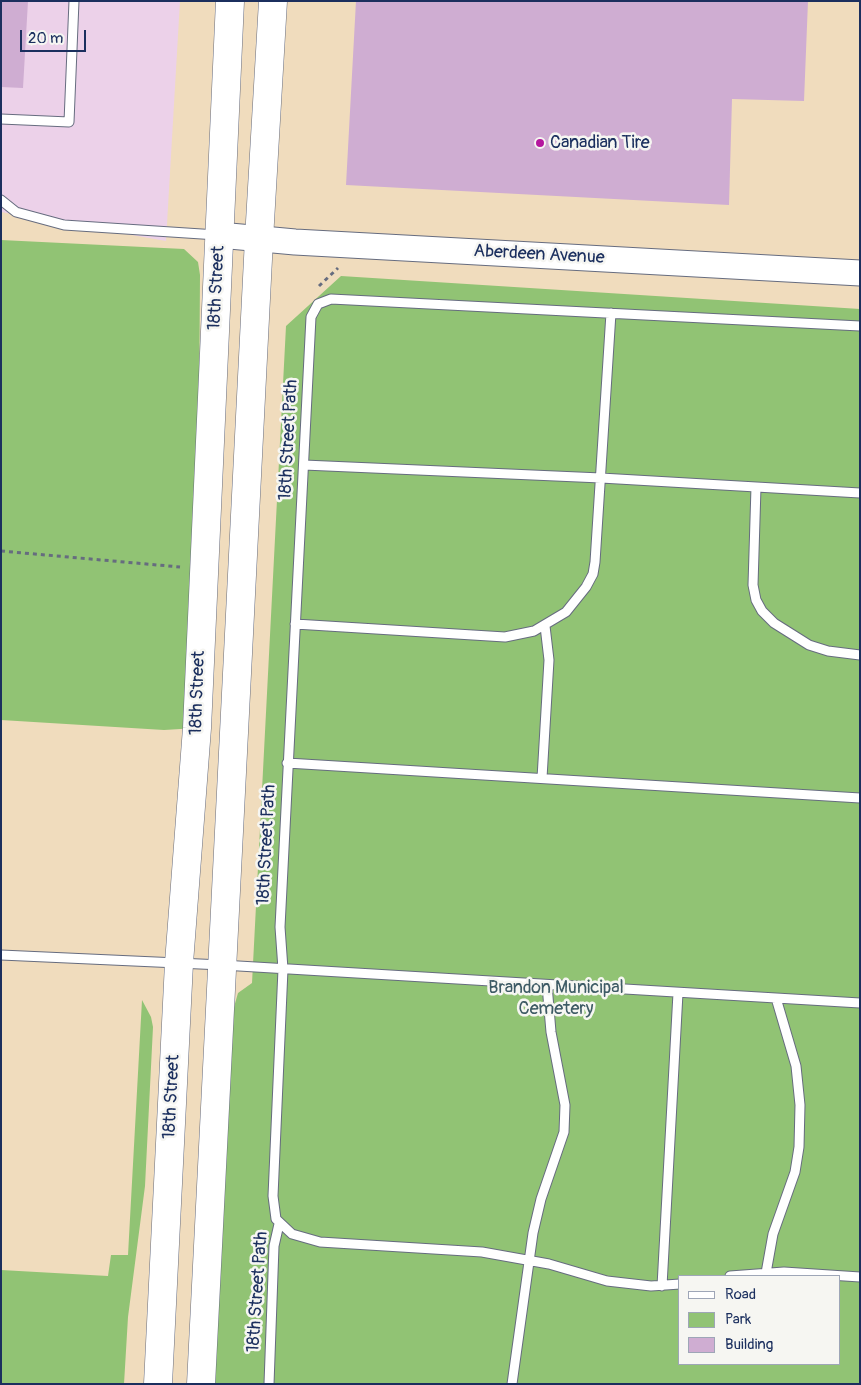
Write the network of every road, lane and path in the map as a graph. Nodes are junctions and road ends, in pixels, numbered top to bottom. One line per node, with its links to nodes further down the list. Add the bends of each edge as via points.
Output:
1 (74, 1): 4 (lane, via 69,122)
2 (230, 1): 6 (main road, 18th Street)
3 (273, 1): 7 (main road)
4 (1, 119)
5 (1, 200): 6 (lane, via 16,212 64,225)
6 (219, 235): 7 (street, Aberdeen Avenue); 18 (main road, 18th Street)
7 (259, 239): 9 (street, Aberdeen Avenue); 27 (main road)
8 (341, 266): 10 (path)
9 (860, 273)
10 (316, 289)
11 (611, 313): 12 (lane); 13 (lane, 18th Street Path, via 323,301 316,306 311,320); 14 (lane)
12 (860, 326)
13 (304, 465): 14 (lane); 19 (lane, 18th Street Path)
14 (601, 478): 15 (lane); 20 (lane, via 593,574 566,612)
15 (756, 487): 16 (lane); 21 (lane, via 753,585 762,612 809,645)
16 (860, 493)
17 (1, 551): 18 (path)
18 (203, 569): 26 (main road, 18th Street, via 197,728)
19 (295, 624): 20 (lane, via 490,637 520,634); 22 (lane, 18th Street Path)
20 (545, 626): 23 (lane, via 549,660)
21 (860, 655)
22 (287, 763): 23 (lane); 28 (lane, 18th Street Path, via 280,927)
23 (542, 778): 24 (lane)
24 (860, 798)
25 (1, 955): 26 (lane)
26 (179, 964): 27 (lane); 42 (main road, 18th Street)
27 (222, 965): 28 (lane); 43 (main road)
28 (283, 969): 29 (lane); 33 (lane, 18th Street Path, via 273,1196 274,1212)
29 (547, 985): 30 (lane); 34 (lane, via 551,1032 565,1105 564,1126 536,1216)
30 (678, 993): 31 (lane); 41 (lane)
31 (776, 998): 32 (lane); 35 (lane, via 796,1066 800,1105 799,1147 795,1172 773,1234)
32 (860, 1003)
33 (280, 1224): 34 (lane, via 292,1234 320,1242 482,1252); 44 (lane, 18th Street Path, via 274,1246)
34 (528, 1259): 41 (lane, via 607,1281); 45 (lane)
35 (766, 1273): 36 (lane); 37 (lane)
36 (742, 1275)
37 (804, 1275)
38 (841, 1277): 39 (lane)
39 (860, 1278)
40 (678, 1284): 41 (lane)
41 (662, 1286)
42 (158, 1384)
43 (201, 1384)
44 (269, 1384)
45 (512, 1384)

